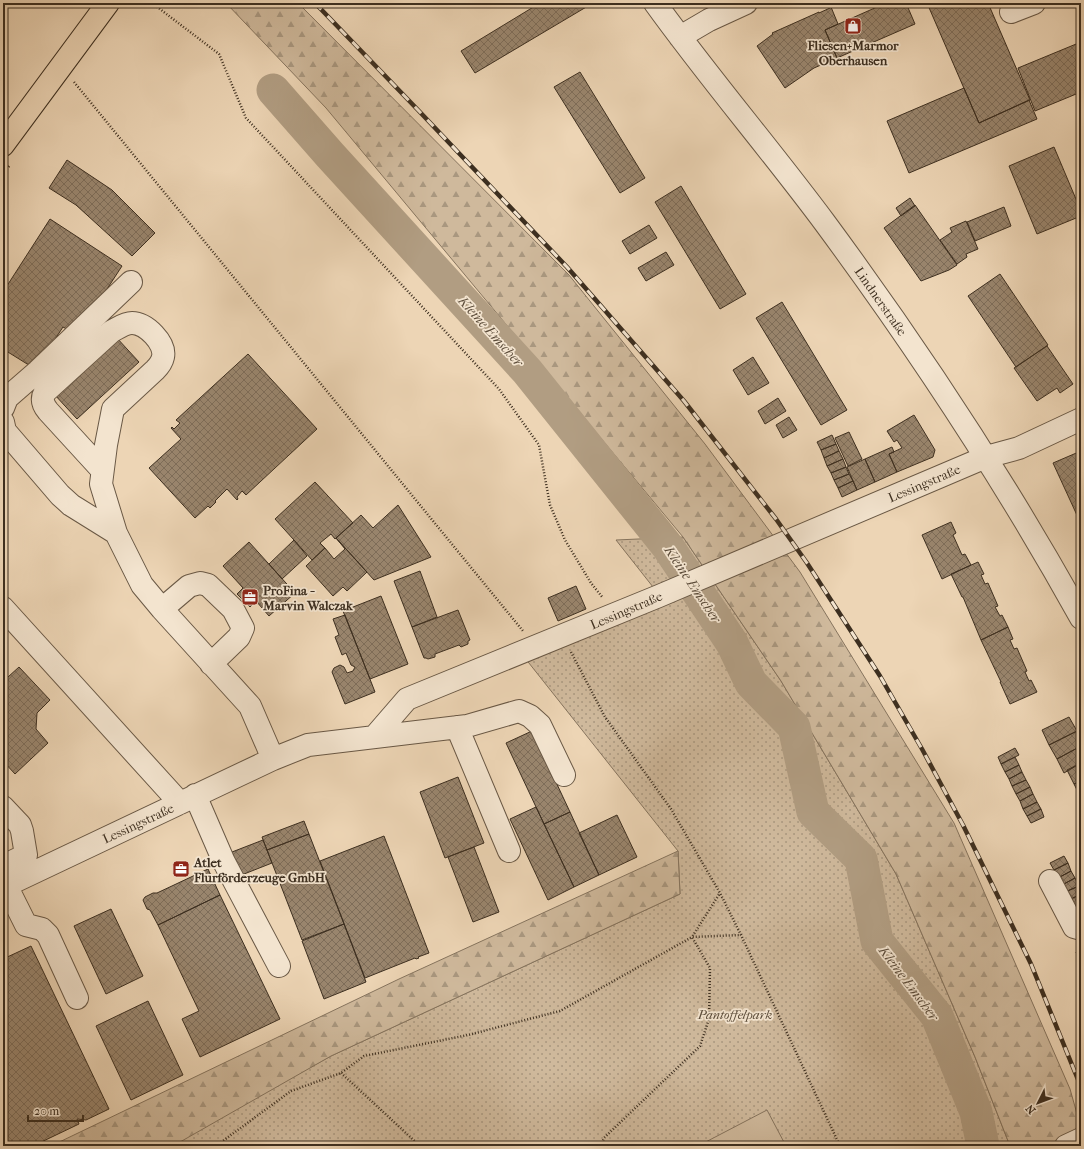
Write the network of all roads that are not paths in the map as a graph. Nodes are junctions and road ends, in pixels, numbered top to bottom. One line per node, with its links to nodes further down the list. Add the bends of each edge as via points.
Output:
1 (108, 3): 7 (main road)
2 (655, 3): 6 (street, Lindnerstraße)
3 (746, 3): 6 (street, via 709,20)
4 (1034, 3): 5 (street)
5 (1011, 12)
6 (680, 38): 12 (street, Lindnerstraße, via 858,268)
7 (3, 145)
8 (131, 282): 9 (street, via 8,398)
9 (3, 408)
10 (1081, 419): 12 (street, Lessingstraße, via 1019,448)
11 (3, 422): 14 (street, via 5,431 60,495 71,505)
12 (986, 457): 17 (street, Lindnerstraße); 20 (street, Lessingstraße, via 616,614 407,699)
13 (102, 470): 13 (street, via 113,409 155,370 164,356 161,346 143,325 132,323 112,331 43,396 48,411); 14 (street, via 101,484)
14 (116, 533): 16 (street, via 142,585)
15 (3, 608): 23 (street)
16 (162, 609): 18 (street); 18 (street, via 190,586 200,583 208,584 233,609 243,628 239,637)
17 (1081, 618)
18 (212, 664): 21 (street, via 250,706)
19 (457, 727): 20 (street); 22 (street, via 519,711 540,725); 25 (street)
20 (375, 736): 21 (street, Lessingstraße, via 308,745)
21 (273, 759): 23 (street, Lessingstraße)
22 (564, 775)
23 (188, 799): 26 (street, Lessingstraße); 30 (street)
24 (3, 807): 26 (street, via 20,825)
25 (509, 851)
26 (31, 863): 27 (street, Lessingstraße)
27 (4, 879): 31 (street, via 26,925 42,930 48,935)
28 (1050, 881): 29 (street, via 1074,927)
29 (1081, 929)
30 (280, 966)
31 (77, 998)
32 (1081, 1139): 33 (street)
33 (1066, 1146)

